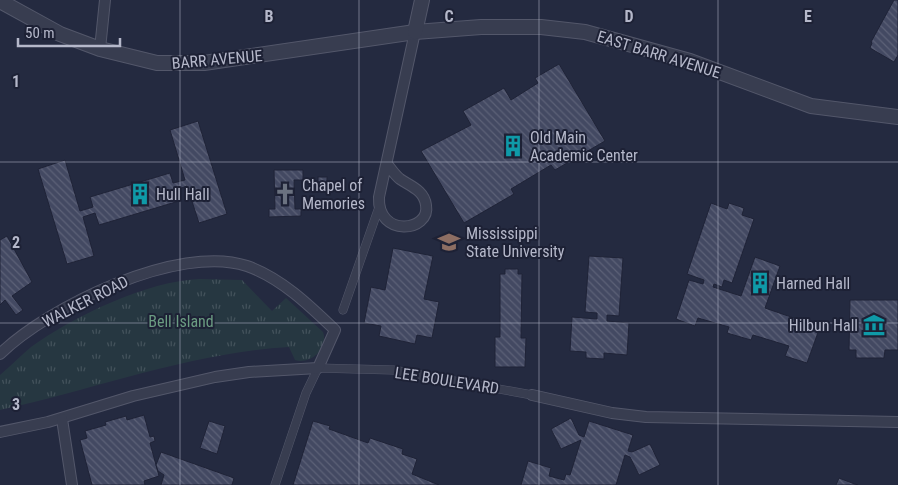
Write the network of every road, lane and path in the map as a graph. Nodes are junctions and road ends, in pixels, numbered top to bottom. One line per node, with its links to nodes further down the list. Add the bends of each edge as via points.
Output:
1 (105, 0): 5 (street)
2 (422, 0): 4 (street)
3 (0, 1): 5 (street, BARR AVENUE, via 60,34)
4 (415, 32): 5 (street, BARR AVENUE, via 204,63 157,64); 6 (street, EAST BARR AVENUE, via 541,27 585,32 690,61 811,106); 7 (street)
5 (100, 49)
6 (898, 117)
7 (387, 164): 8 (street); 8 (street, via 398,178 419,191 427,207 424,217 411,226 385,220)
8 (378, 210): 9 (street)
9 (343, 310)
10 (0, 354): 11 (street, WALKER ROAD, via 47,318 107,287 164,268 201,262 246,265 278,280 335,330)
11 (318, 368): 12 (street, LEE BOULEVARD, via 393,370); 13 (street, LEE BOULEVARD, via 215,377 133,396); 19 (street, via 306,393)
12 (532, 395): 14 (street, LEE BOULEVARD, via 612,413 646,417)
13 (62, 419): 17 (street, LEE BOULEVARD); 18 (street)
14 (886, 422): 15 (street, LEE BOULEVARD); 16 (street)
15 (898, 422)
16 (898, 430)
17 (0, 432)
18 (72, 485)
19 (275, 485)

